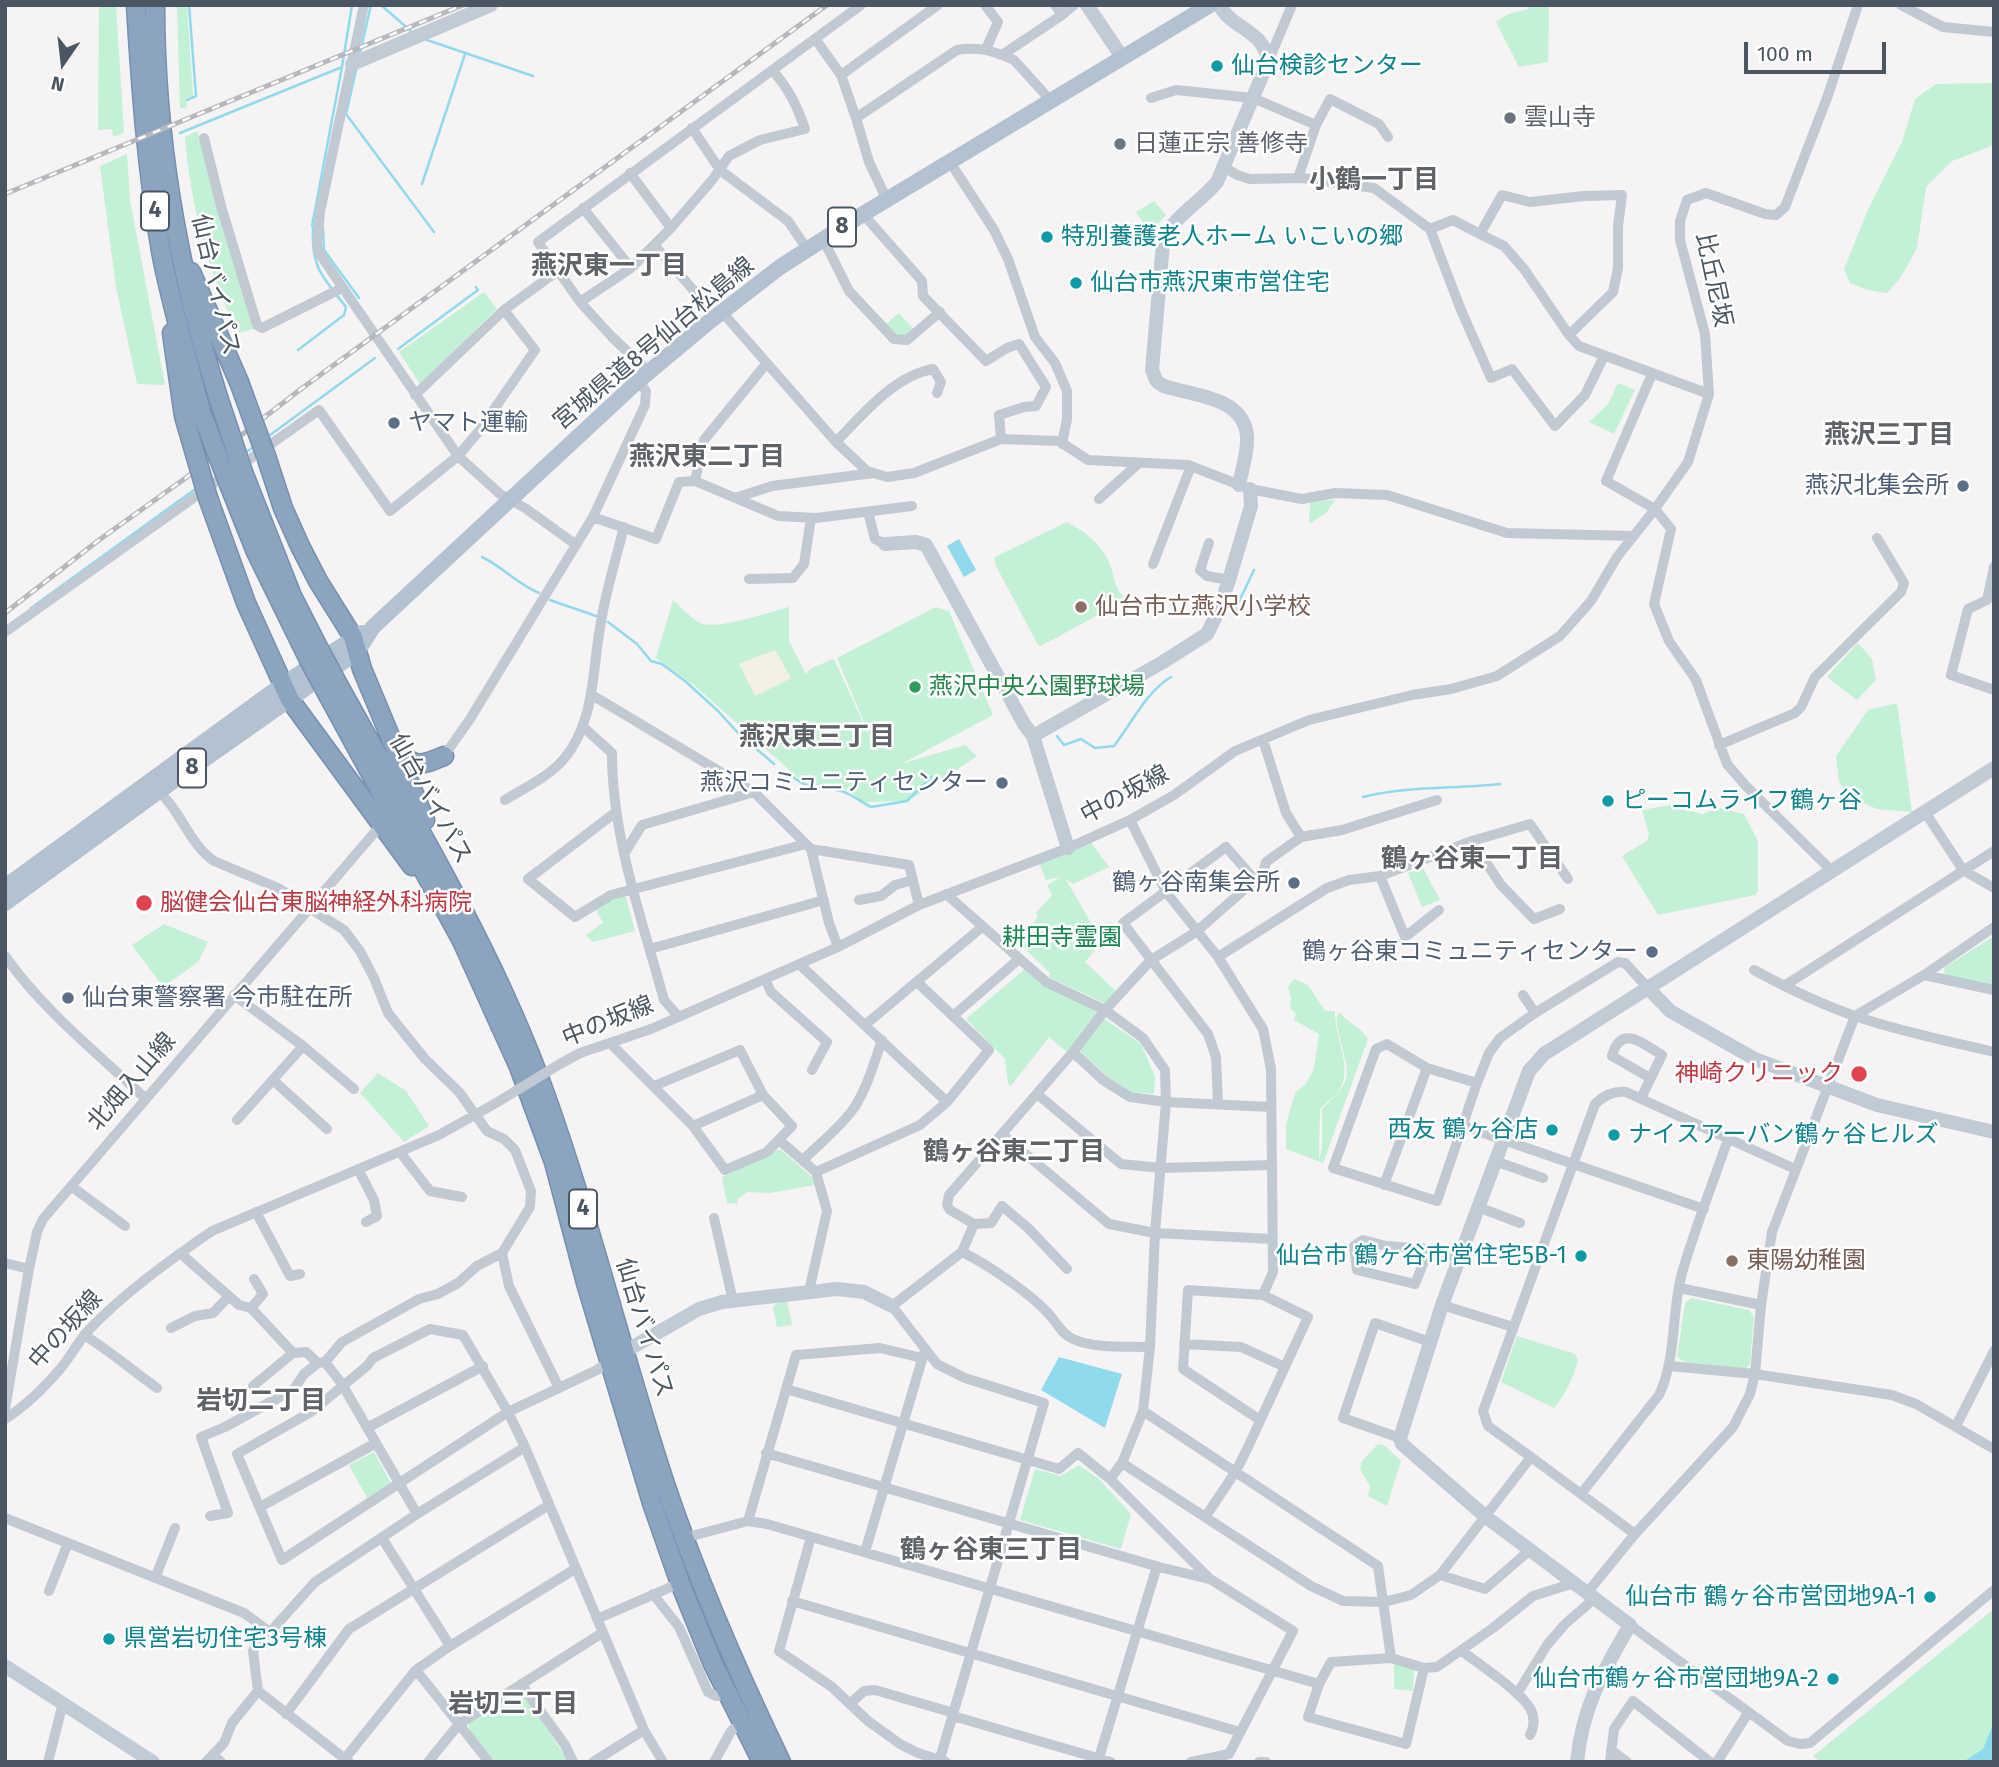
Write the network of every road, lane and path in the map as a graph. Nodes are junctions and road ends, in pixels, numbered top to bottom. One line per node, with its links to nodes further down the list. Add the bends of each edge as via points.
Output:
1 (136, 5): 65 (highway, 仙台バイパス / 4, via 141,90 162,254)
2 (155, 5): 48 (highway, 仙台バイパス / 4, via 164,158)
3 (365, 5): 23 (street)
4 (491, 5): 23 (street)
5 (861, 5): 18 (street)
6 (939, 5): 25 (street)
7 (985, 5): 19 (street, via 998,22)
8 (1055, 5): 16 (street)
9 (1074, 5): 16 (street)
10 (1087, 5): 21 (street)
11 (1210, 5): 21 (main road, 宮城県道8号仙台松島線 / 8)
12 (1219, 5): 22 (street, via 1264,44)
13 (1292, 5): 22 (street)
14 (1858, 5): 63 (street, 比丘尼坂, via 1785,207 1776,215 1706,193 1687,200 1680,240 1704,334)
15 (1902, 5): 17 (street, via 1942,27)
16 (1062, 15): 20 (street)
17 (1994, 32)
18 (816, 40): 24 (street); 25 (street)
19 (986, 50): 20 (street); 29 (street, via 957,50)
20 (1002, 55): 28 (street, via 1014,60)
21 (1122, 57): 28 (main road, 宮城県道8号仙台松島線 / 8)
22 (1268, 62): 27 (street)
23 (355, 63): 51 (street, via 320,212 317,244)
24 (773, 71): 31 (street); 36 (street, via 796,102 805,129 760,140 729,156)
25 (841, 75): 29 (street)
26 (1151, 98): 27 (street, via 1176,90)
27 (1253, 98): 30 (street); 35 (street)
28 (1051, 101): 34 (main road, 宮城県道8号仙台松島線 / 8)
29 (856, 118): 39 (street)
30 (1315, 125): 32 (street, via 1330,99 1379,124); 38 (street)
31 (692, 128): 36 (street); 37 (street)
32 (1388, 137)
33 (204, 138): 51 (street, via 257,325 262,328)
34 (950, 162): 39 (main road, 宮城県道8号仙台松島線 / 8); 68 (street, via 994,230 1035,337 1055,363 1067,391)
35 (1224, 167): 38 (street, via 1250,179); 74 (street, via 1209,191 1176,218 1163,243 1153,370 1164,387 1223,402 1237,412 1247,434)
36 (720, 170): 42 (street); 47 (street, via 788,221)
37 (630, 173): 40 (street); 42 (street)
38 (1298, 178): 43 (street, via 1374,188)
39 (887, 200): 41 (main road, 宮城県道8号仙台松島線 / 8)
40 (583, 208): 49 (street); 50 (street, via 538,242)
41 (863, 214): 45 (main road, 宮城県道8号仙台松島線 / 8); 56 (street, via 922,281 923,296)
42 (671, 228): 46 (street)
43 (1430, 229): 44 (street, via 1453,220); 58 (street, via 1491,378 1512,369 1555,426 1585,395)
44 (1480, 234): 57 (street, via 1504,246); 57 (street, via 1502,195 1530,201 1622,195 1613,292)
45 (823, 239): 47 (main road, 宮城県道8号仙台松島線 / 8); 56 (street, via 849,291 894,339 907,340)
46 (655, 246): 49 (street); 52 (street)
47 (807, 249): 55 (main road, 宮城県道8号仙台松島線 / 8)
48 (181, 250): 95 (highway, bridge, via 239,382 283,508); 96 (highway, 仙台バイパス / 4, bridge, via 196,328 218,397)
49 (631, 268): 53 (street)
50 (559, 270): 53 (street); 54 (street)
51 (336, 291): 64 (street)
52 (695, 292)
53 (580, 302): 61 (street)
54 (504, 310): 64 (street); 69 (street, via 535,350)
55 (722, 312): 59 (street); 61 (main road, 宮城県道8号仙台松島線 / 8)
56 (940, 313): 66 (street, via 986,361 1019,344 1046,387 1036,406 999,415)
57 (1569, 335): 58 (street, via 1579,346)
58 (1604, 356): 60 (street)
59 (766, 364): 67 (street); 73 (street, via 704,440)
60 (1652, 373): 63 (street); 79 (street, via 1606,481)
61 (643, 377): 77 (main road, 宮城県道8号仙台松島線 / 8); 81 (street, via 645,405)
62 (937, 393): 67 (street, via 941,383 933,369 917,372 873,404)
63 (1709, 394): 79 (street, 比丘尼坂, via 1688,462)
64 (415, 395): 69 (street)
65 (192, 414): 96 (highway, 仙台バイパス / 4, bridge, via 228,482 256,552); 98 (highway, bridge, via 208,498 246,603)
66 (1001, 439): 68 (street); 72 (street, via 914,473 887,477)
67 (836, 442): 72 (street)
68 (1062, 443): 70 (street, via 1088,460)
69 (457, 456): 77 (street); 94 (street, via 390,511 319,410)
70 (1139, 463): 71 (street); 76 (street)
71 (1191, 466): 74 (street); 89 (street)
72 (873, 473): 75 (street, via 772,486)
73 (695, 481): 75 (street); 83 (street, via 678,482 656,539)
74 (1244, 487): 84 (street, via 1302,499 1335,493 1387,495 1507,533); 92 (street, via 1251,506)
75 (735, 498): 82 (street, via 778,516)
76 (1099, 499)
77 (512, 500): 87 (street); 95 (main road, 宮城県道8号仙台松島線 / 8)
78 (912, 506): 80 (street)
79 (1656, 509): 84 (street, 中の坂線); 103 (street, via 1671,529 1655,594 1656,614 1696,680)
80 (868, 512): 82 (street); 88 (street, via 875,539)
81 (593, 517): 83 (street); 87 (street)
82 (811, 518): 91 (street, via 804,564 793,578)
83 (624, 527): 99 (street, via 601,617)
84 (1634, 536): 102 (street, 中の坂線, via 1591,601 1560,636 1497,676 1309,720)
85 (1877, 538): 103 (street, via 1904,583 1902,592 1815,677 1795,713)
86 (1209, 543): 92 (street, via 1200,570)
87 (575, 544): 105 (street)
88 (885, 544): 101 (street, via 926,545)
89 (1153, 564)
90 (1994, 567): 93 (street)
91 (749, 579)
92 (1229, 580): 101 (street, via 1206,634)
93 (1990, 601): 97 (street, via 1968,609 1951,676)
94 (5, 632)
95 (355, 644): 98 (main road, 宮城県道8号仙台松島線 / 8); 104 (highway)
96 (314, 653): 135 (highway, 仙台バイパス / 4, bridge)
97 (1994, 690)
98 (286, 692): 107 (main road, 宮城県道8号仙台松島線 / 8); 115 (highway)
99 (592, 695): 100 (street); 108 (street)
100 (582, 726): 110 (street, via 563,761); 112 (street, via 612,753)
101 (1033, 736): 119 (street)
102 (1263, 740): 114 (street, 中の坂線, via 1235,751); 116 (street, via 1286,814)
103 (1719, 745): 123 (street, via 1727,764 1746,786)
104 (397, 748): 105 (highway, via 407,761 418,764); 109 (highway)
105 (444, 756): 109 (highway)
106 (1994, 768): 113 (street)
107 (154, 786): 128 (main road, 宮城県道8号仙台松島線 / 8); 136 (main road, 宮城県道8号仙台松島線 / 8); 138 (street, via 168,798 205,854)
108 (754, 792): 118 (street); 121 (street, via 642,825)
109 (414, 793): 135 (highway, via 450,875)
110 (505, 800)
111 (1437, 800): 116 (street, via 1342,831)
112 (616, 812): 121 (street); 129 (street, via 528,879 575,917 611,895)
113 (1925, 812): 122 (street); 123 (street)
114 (1130, 820): 119 (street, 中の坂線); 131 (street)
115 (381, 825): 135 (highway); 138 (street, 北畑入山線)
116 (1301, 837): 127 (street, via 1266,862)
117 (1472, 841): 124 (street); 125 (street, via 1530,824); 139 (street, via 1501,885 1534,919)
118 (809, 847): 126 (street, via 909,865); 129 (street); 133 (street)
119 (1068, 848): 132 (street, 中の坂線)
120 (1994, 851): 122 (street)
121 (624, 854): 129 (street)
122 (1963, 870): 130 (street); 155 (street)
123 (1832, 871): 156 (street)
124 (1380, 876): 140 (street, via 1405,937); 147 (street, via 1327,888)
125 (1568, 879)
126 (913, 880): 134 (street); 137 (street)
127 (1255, 880): 131 (street, via 1226,847); 143 (street)
128 (5, 887)
129 (634, 888): 145 (street)
130 (1994, 888)
131 (1166, 892): 143 (street); 149 (street, via 1123,923)
132 (946, 894): 137 (street, 中の坂線); 141 (street)
133 (824, 900): 144 (street); 145 (street)
134 (859, 901)
135 (450, 902): 245 (highway, 仙台バイパス / 4, via 512,1008 577,1187); 249 (highway, 仙台バイパス / 4, via 554,1162)
136 (5, 903)
137 (919, 905): 144 (street, 中の坂線)
138 (309, 907): 158 (street, 北畑入山線); 187 (street, via 344,930 360,951 388,1013)
139 (1560, 909)
140 (1439, 910)
141 (982, 927): 148 (street); 154 (street)
142 (1994, 927): 152 (street)
143 (1196, 932): 147 (street); 149 (street)
144 (838, 947): 150 (street, 中の坂線)
145 (650, 949): 164 (street, via 664,1000)
146 (5, 956): 181 (street, via 48,1007)
147 (1218, 957): 186 (street, via 1263,1029)
148 (1019, 959): 160 (street, via 1046,982); 162 (street)
149 (1151, 960): 160 (street); 185 (street, via 1208,1034 1216,1057)
150 (799, 964): 153 (street, 中の坂線); 165 (street)
151 (1754, 970): 155 (street)
152 (1924, 975): 157 (street); 163 (street)
153 (765, 979): 164 (street, 中の坂線); 172 (street, via 771,992 827,1042)
154 (917, 982): 162 (street); 165 (street)
155 (1784, 986): 163 (street)
156 (1648, 988): 161 (street, via 1618,961); 177 (street, via 1670,1011 1755,1059); 194 (street, via 1536,1060)
157 (1994, 990)
158 (234, 995): 168 (street); 181 (street, 北畑入山線)
159 (1523, 995): 161 (street)
160 (1105, 1010): 169 (street); 184 (street, via 1143,1038 1165,1070)
161 (1535, 1013): 175 (street, via 1500,1038)
162 (953, 1016): 183 (street, via 989,1050)
163 (1855, 1016): 170 (street); 177 (street)
164 (679, 1017): 167 (street, 中の坂線)
165 (864, 1025): 166 (street)
166 (882, 1040): 183 (street); 198 (street, via 855,1106)
167 (610, 1043): 176 (street); 187 (street, 中の坂線, bridge, via 580,1053)
168 (303, 1046): 174 (street); 178 (street)
169 (1073, 1052): 179 (street); 184 (street, via 1130,1097)
170 (1994, 1052)
171 (1427, 1068): 175 (street); 207 (street); 207 (street, via 1387,1044 1376,1049 1371,1061 1333,1168)
172 (813, 1070)
173 (1650, 1078): 173 (street, via 1662,1055 1634,1038 1615,1044 1612,1056); 182 (street)
174 (274, 1080): 188 (street); 191 (street)
175 (1477, 1083): 190 (street)
176 (654, 1086): 180 (street, via 740,1050); 189 (street)
177 (1826, 1087): 192 (street, via 1877,1105); 204 (street)
178 (354, 1089)
179 (1037, 1094): 193 (street); 202 (street, via 1121,1164)
180 (763, 1096): 189 (street); 196 (street, via 792,1126)
181 (145, 1098): 208 (street, 北畑入山線)
182 (1641, 1098): 195 (street); 200 (street, via 1615,1091 1595,1104)
183 (947, 1102): 205 (street, via 920,1125)
184 (1166, 1102): 185 (street); 202 (street)
185 (1218, 1104): 186 (street)
186 (1271, 1107): 201 (street)
187 (475, 1116): 197 (street, 中の坂線); 223 (street, via 515,1150 531,1191 530,1207)
188 (237, 1120)
189 (693, 1126): 196 (street, via 725,1170 767,1152)
190 (1463, 1126): 194 (street); 207 (street, via 1437,1201)
191 (327, 1129)
192 (1994, 1132)
193 (1003, 1135): 215 (street, via 949,1195 950,1210); 218 (street, via 1110,1224)
194 (1503, 1139): 199 (street); 200 (street)
195 (1728, 1139): 204 (street); 211 (street)
196 (779, 1140): 198 (street)
197 (400, 1152): 203 (street, 中の坂線); 209 (street, via 430,1191)
198 (803, 1160): 205 (street)
199 (1495, 1161): 206 (street, via 1530,1179); 210 (street)
200 (1573, 1163): 211 (street); 239 (street)
201 (1272, 1165): 202 (street); 219 (street)
202 (1161, 1168): 218 (street)
203 (358, 1169): 212 (street, 中の坂線); 214 (street, via 377,1216)
204 (1795, 1169): 236 (street, via 1772,1232)
205 (816, 1172): 231 (street, via 827,1211)
206 (1543, 1178)
207 (1384, 1185)
208 (71, 1186): 217 (street); 226 (street, 北畑入山線, via 43,1219)
209 (462, 1197)
210 (1478, 1207): 216 (street); 224 (street)
211 (1704, 1209): 230 (street)
212 (256, 1212): 222 (street, 中の坂線, via 212,1231); 228 (street, via 290,1276)
213 (715, 1218): 234 (street)
214 (366, 1222)
215 (974, 1224): 221 (street); 227 (street, via 991,1223 1002,1206)
216 (1516, 1225)
217 (125, 1226)
218 (1155, 1233): 219 (street); 244 (street)
219 (1272, 1239): 232 (street, via 1273,1272)
220 (1429, 1249): 220 (street, via 1363,1240 1354,1246 1356,1270 1415,1284); 224 (street)
221 (962, 1252): 237 (street); 244 (street, via 982,1261 1047,1312 1073,1339)
222 (180, 1253): 233 (street); 241 (street, 中の坂線)
223 (502, 1253): 250 (street, via 458,1283 342,1342); 258 (street, via 509,1286)
224 (1459, 1258): 235 (street)
225 (5, 1263): 226 (street)
226 (29, 1269): 260 (street, 北畑入山線)
227 (1068, 1269)
228 (300, 1274)
229 (254, 1279): 238 (street, via 262,1294)
230 (1680, 1288): 236 (street); 252 (street)
231 (809, 1291): 234 (street); 237 (street, via 864,1292)
232 (1263, 1295): 243 (street, via 1188,1290); 253 (street, via 1308,1317)
233 (229, 1297): 238 (street); 240 (street, via 213,1313)
234 (733, 1301): 245 (street, via 699,1309)
235 (1442, 1305): 239 (street); 242 (street)
236 (1761, 1305): 254 (street)
237 (892, 1306): 248 (street)
238 (251, 1308): 247 (street)
239 (1513, 1326): 273 (street, via 1483,1411 1488,1426)
240 (171, 1328)
241 (84, 1335): 257 (street); 263 (street, 中の坂線, via 62,1367 25,1406)
242 (1430, 1342): 268 (street); 268 (street, via 1375,1324 1343,1418)
243 (1184, 1344): 253 (street, via 1241,1347); 264 (street, via 1183,1370)
244 (1150, 1347): 261 (street)
245 (625, 1350): 249 (street); 294 (highway, 仙台バイパス / 4)
246 (1994, 1352): 266 (street)
247 (293, 1353): 250 (street, via 306,1352); 256 (street)
248 (924, 1354): 259 (street, via 880,1348 796,1355); 265 (street); 274 (street, via 965,1378 1044,1404)
249 (609, 1361): 258 (street); 303 (highway, 仙台バイパス / 4)
250 (322, 1363): 255 (street); 284 (street, via 304,1374 294,1389 201,1437 228,1513)
251 (483, 1366): 255 (street, via 463,1335 430,1329 373,1358); 262 (street); 267 (street)
252 (1669, 1366): 254 (street); 280 (street, via 1659,1395)
253 (1285, 1367): 264 (street)
254 (1755, 1374): 266 (street, via 1892,1395); 291 (street, via 1733,1427)
255 (342, 1384): 267 (street); 282 (street, via 311,1412 237,1454)
256 (253, 1386)
257 (157, 1388)
258 (559, 1388): 262 (street)
259 (786, 1390): 265 (street); 272 (street)
260 (5, 1409)
261 (1143, 1411): 275 (street); 276 (street)
262 (508, 1412): 270 (street); 278 (street)
263 (5, 1419)
264 (1260, 1420): 276 (street)
265 (904, 1424): 274 (street); 279 (street)
266 (1956, 1426): 271 (street)
267 (367, 1428): 269 (street)
268 (1400, 1438): 286 (street)
269 (376, 1443): 278 (street); 282 (street)
270 (525, 1447): 281 (street); 283 (street)
271 (1994, 1449)
272 (766, 1453): 279 (street); 288 (street)
273 (1531, 1457): 280 (street); 286 (street)
274 (1027, 1459): 277 (street, via 1059,1469 1078,1452); 289 (street)
275 (1122, 1463): 277 (street); 285 (street)
276 (1236, 1471): 285 (street); 312 (street, via 1378,1566)
277 (1110, 1479): 302 (street)
278 (400, 1484): 282 (street, via 282,1560); 283 (street)
279 (886, 1486): 289 (street); 297 (street)
280 (1581, 1494): 291 (street)
281 (549, 1505): 299 (street); 306 (street)
282 (260, 1507)
283 (417, 1514): 293 (street)
284 (210, 1516)
285 (1206, 1516): 312 (street, via 1311,1586 1343,1601)
286 (1486, 1517): 296 (street); 300 (street)
287 (5, 1518): 295 (street)
288 (748, 1521): 292 (street); 294 (street)
289 (1009, 1523): 298 (street); 305 (street)
290 (175, 1528): 301 (street)
291 (1635, 1534): 310 (street)
292 (811, 1537): 297 (street); 311 (street)
293 (382, 1538): 306 (street); 315 (street, via 316,1582)
294 (684, 1538): 356 (highway, 仙台バイパス / 4, via 723,1638)
295 (68, 1543): 301 (street); 308 (street)
296 (1530, 1550): 300 (street, via 1485,1589); 304 (street)
297 (866, 1552): 305 (street)
298 (1157, 1566): 302 (street); 316 (street)
299 (575, 1569): 313 (street); 318 (street)
300 (1440, 1575): 312 (street, via 1410,1595)
301 (155, 1578): 315 (street, via 244,1613)
302 (1210, 1579): 325 (street, via 1293,1631)
303 (680, 1583): 309 (street); 329 (highway, 仙台バイパス / 4)
304 (1574, 1583): 310 (street); 319 (street, via 1533,1596)
305 (991, 1588): 316 (street); 320 (street)
306 (414, 1589): 318 (street); 335 (street, via 349,1629)
307 (1994, 1590): 334 (street, via 1810,1743 1788,1741)
308 (49, 1591)
309 (653, 1594): 313 (street); 329 (street, via 679,1627 708,1692)
310 (1591, 1596): 314 (street); 330 (street, via 1547,1645)
311 (792, 1601): 320 (street); 333 (street, via 779,1651)
312 (1384, 1602): 321 (street)
313 (597, 1619): 317 (street)
314 (1630, 1625): 334 (street); 361 (street, via 1589,1700)
315 (270, 1632): 328 (street, via 253,1651)
316 (1139, 1632): 325 (street); 331 (street)
317 (602, 1633): 326 (street); 339 (street)
318 (450, 1646): 324 (street)
319 (1462, 1651): 323 (street, via 1444,1665); 330 (street)
320 (972, 1654): 331 (street); 336 (street)
321 (1391, 1658): 323 (street); 327 (street, via 1331,1662)
322 (5, 1665): 332 (street)
323 (1423, 1668): 327 (street, via 1406,1744 1308,1717)
324 (416, 1670): 338 (street); 345 (street)
325 (1273, 1671): 327 (street); 340 (street)
326 (521, 1684): 338 (street); 351 (street)
327 (1319, 1684)
328 (258, 1691): 335 (street); 344 (street, via 232,1723)
329 (728, 1694): 337 (highway, 仙台バイパス / 4)
330 (1517, 1694): 341 (street, via 1532,1710)
331 (1117, 1696): 340 (street); 343 (street)
332 (63, 1703): 347 (street); 348 (street)
333 (851, 1703): 336 (street, via 864,1691 875,1690); 346 (street, via 900,1744)
334 (1748, 1713): 365 (street)
335 (286, 1714): 345 (street)
336 (954, 1715): 343 (street); 346 (street)
337 (742, 1723): 354 (street, via 731,1731); 355 (highway, 仙台バイパス / 4)
338 (459, 1724): 349 (street); 350 (street)
339 (644, 1730): 352 (street); 353 (street)
340 (1240, 1732): 358 (street, via 1229,1754)
341 (1530, 1735)
342 (1611, 1750): 362 (street); 363 (street); 364 (street, via 1614,1729 1633,1701)
343 (1099, 1758): 357 (street)
344 (214, 1759)
345 (345, 1761)
346 (942, 1761)
347 (48, 1762)
348 (153, 1762)
349 (428, 1762)
350 (489, 1762)
351 (573, 1762)
352 (593, 1762)
353 (663, 1762)
354 (714, 1762)
355 (762, 1762)
356 (781, 1762)
357 (1111, 1762)
358 (1191, 1762)
359 (1259, 1762): 360 (street)
360 (1266, 1762)
361 (1577, 1762)
362 (1610, 1762)
363 (1627, 1762)
364 (1710, 1762)
365 (1717, 1762)

